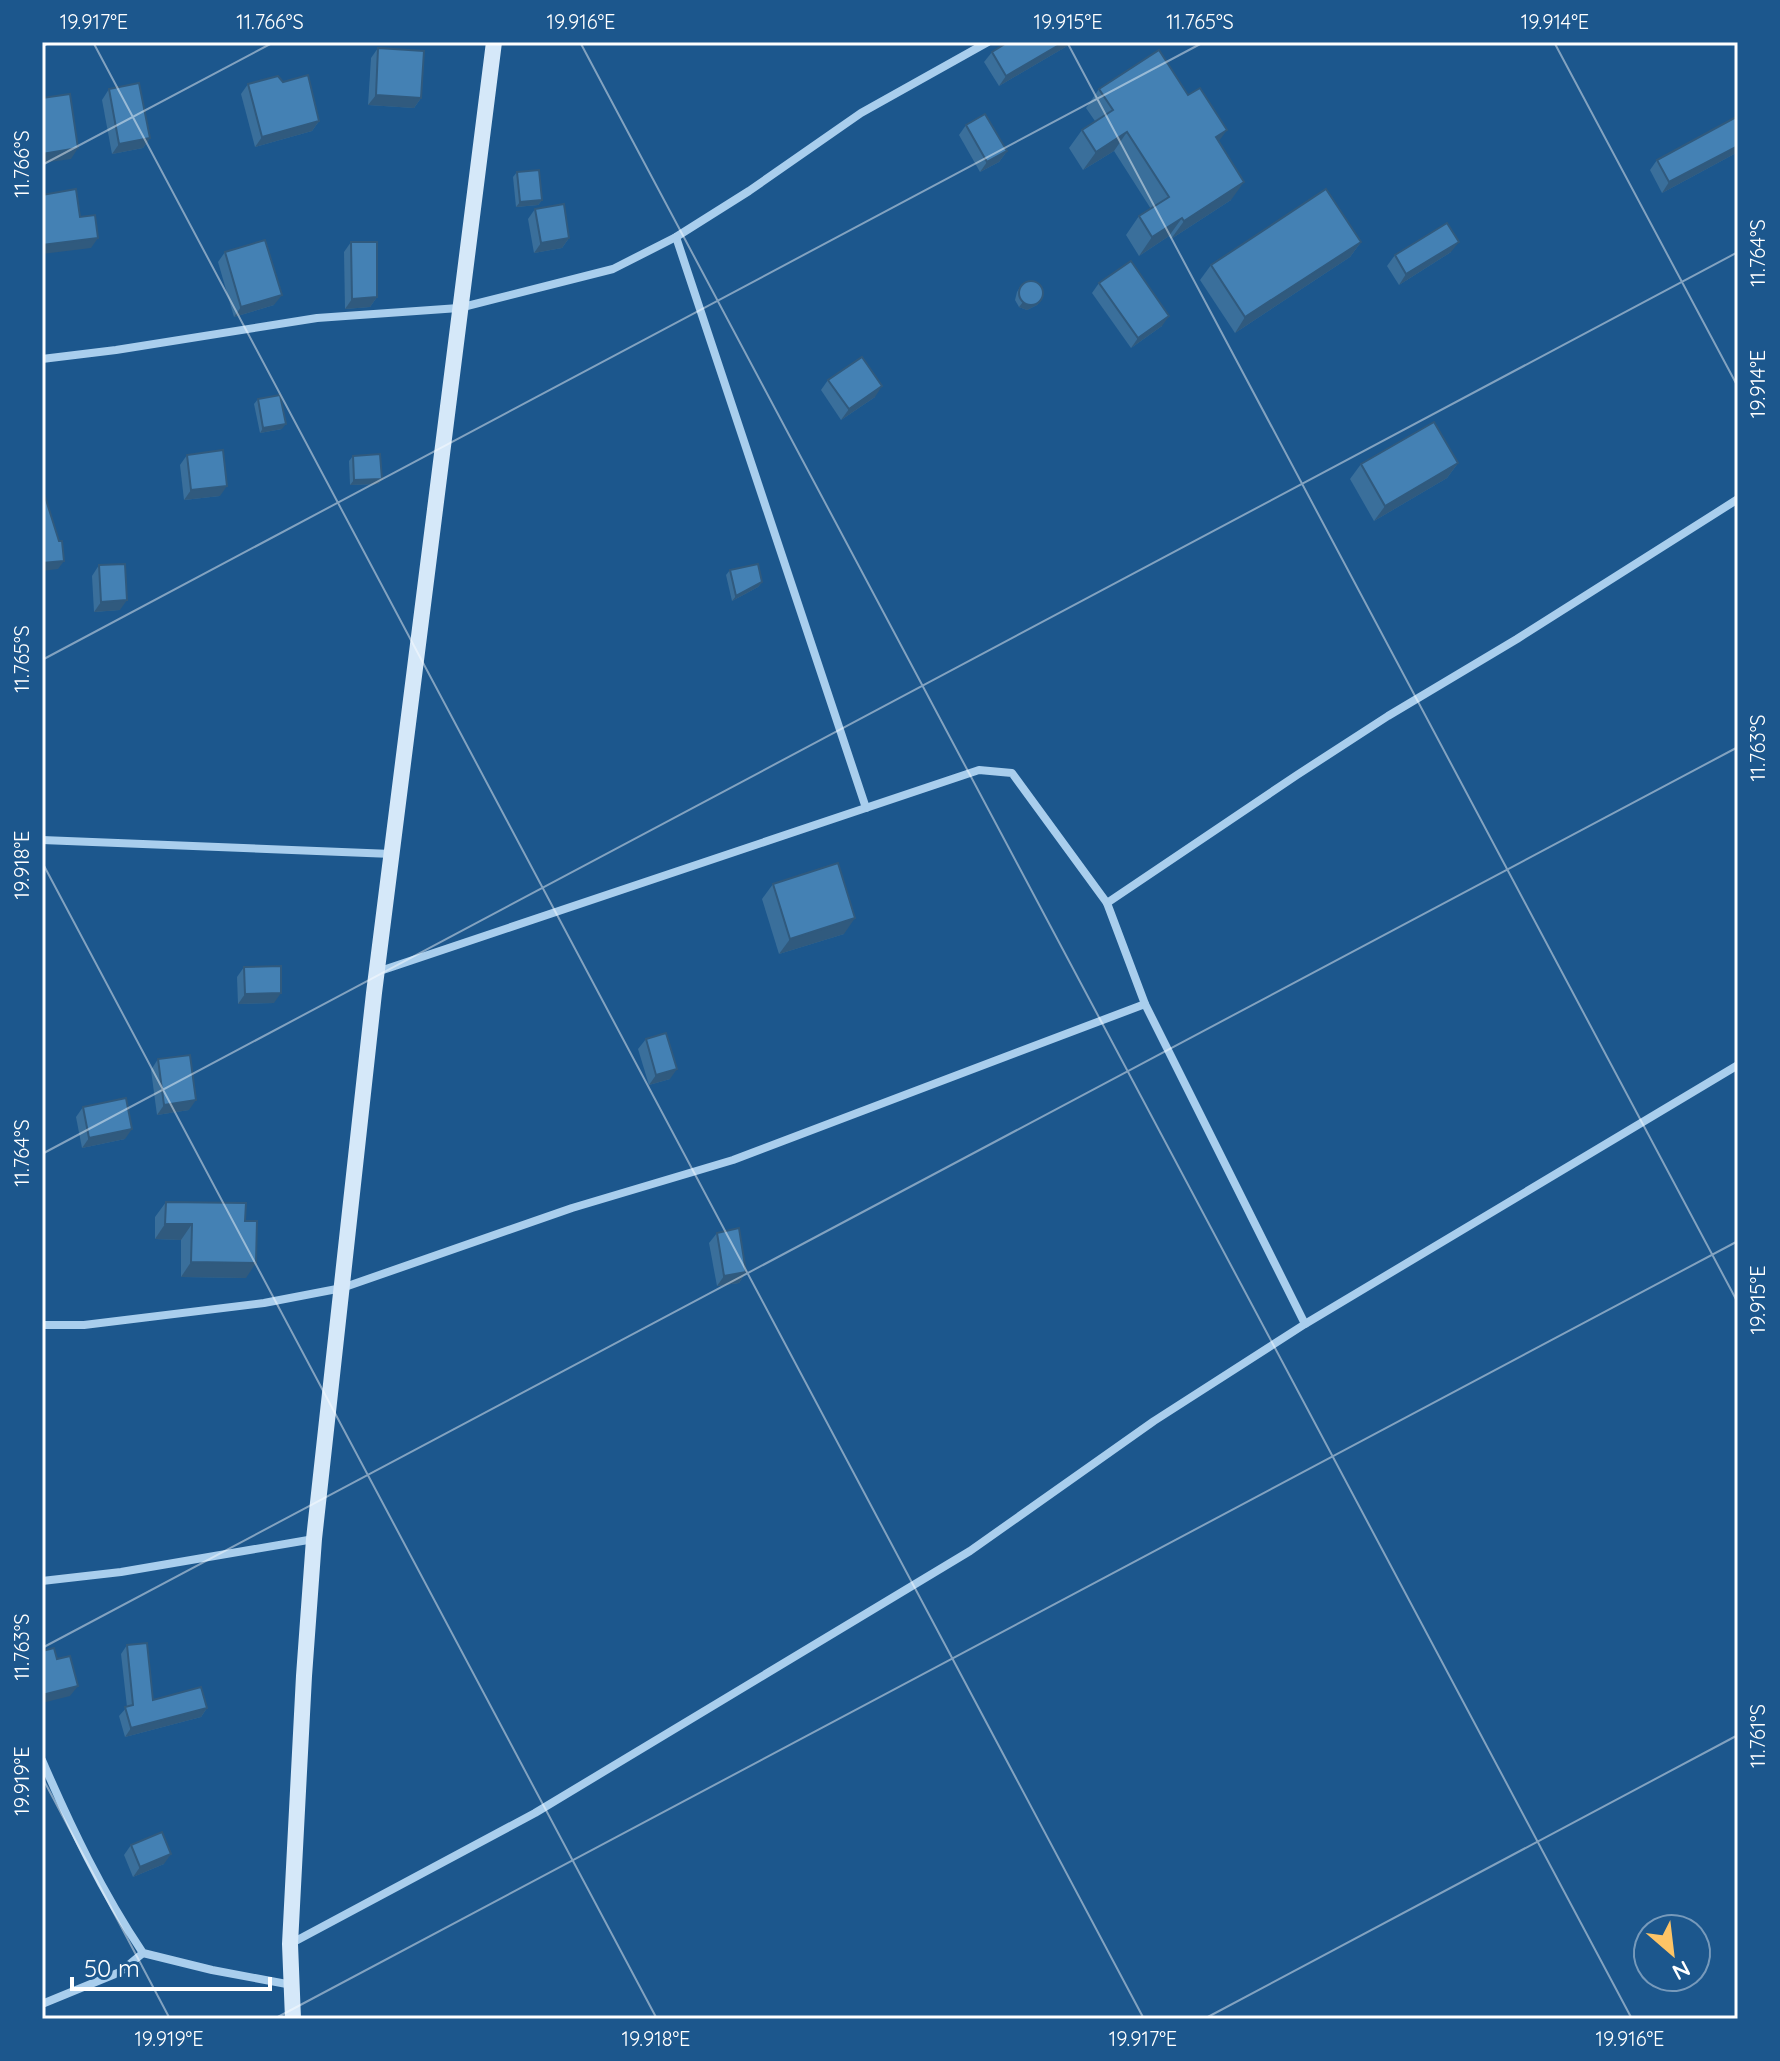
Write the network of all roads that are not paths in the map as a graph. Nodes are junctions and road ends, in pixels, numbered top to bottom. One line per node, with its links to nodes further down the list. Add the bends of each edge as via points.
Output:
1 (494, 42): 4 (street)
2 (988, 42): 3 (street, via 861,113)
3 (676, 237): 4 (street, via 613,269); 7 (street)
4 (459, 308): 5 (street, via 317,318); 9 (street)
5 (42, 359)
6 (1738, 499): 10 (street, via 1323,758)
7 (866, 808): 10 (street, via 979,770 1012,773); 11 (street)
8 (42, 840): 9 (street)
9 (393, 854): 11 (street)
10 (1107, 903): 12 (street)
11 (376, 972): 14 (street)
12 (1145, 1004): 14 (street, via 733,1160 572,1208); 15 (street)
13 (1738, 1065): 15 (street)
14 (342, 1288): 16 (street, via 128,1320); 17 (street)
15 (1305, 1324): 20 (street, via 1154,1421 970,1551 535,1813)
16 (42, 1325)
17 (314, 1539): 18 (street); 20 (street)
18 (42, 1581)
19 (42, 1761): 21 (street, via 76,1837)
20 (290, 1944): 22 (street)
21 (143, 1953): 22 (street); 23 (street, via 120,1972)
22 (292, 1985): 24 (street)
23 (42, 2004)
24 (293, 2019)

